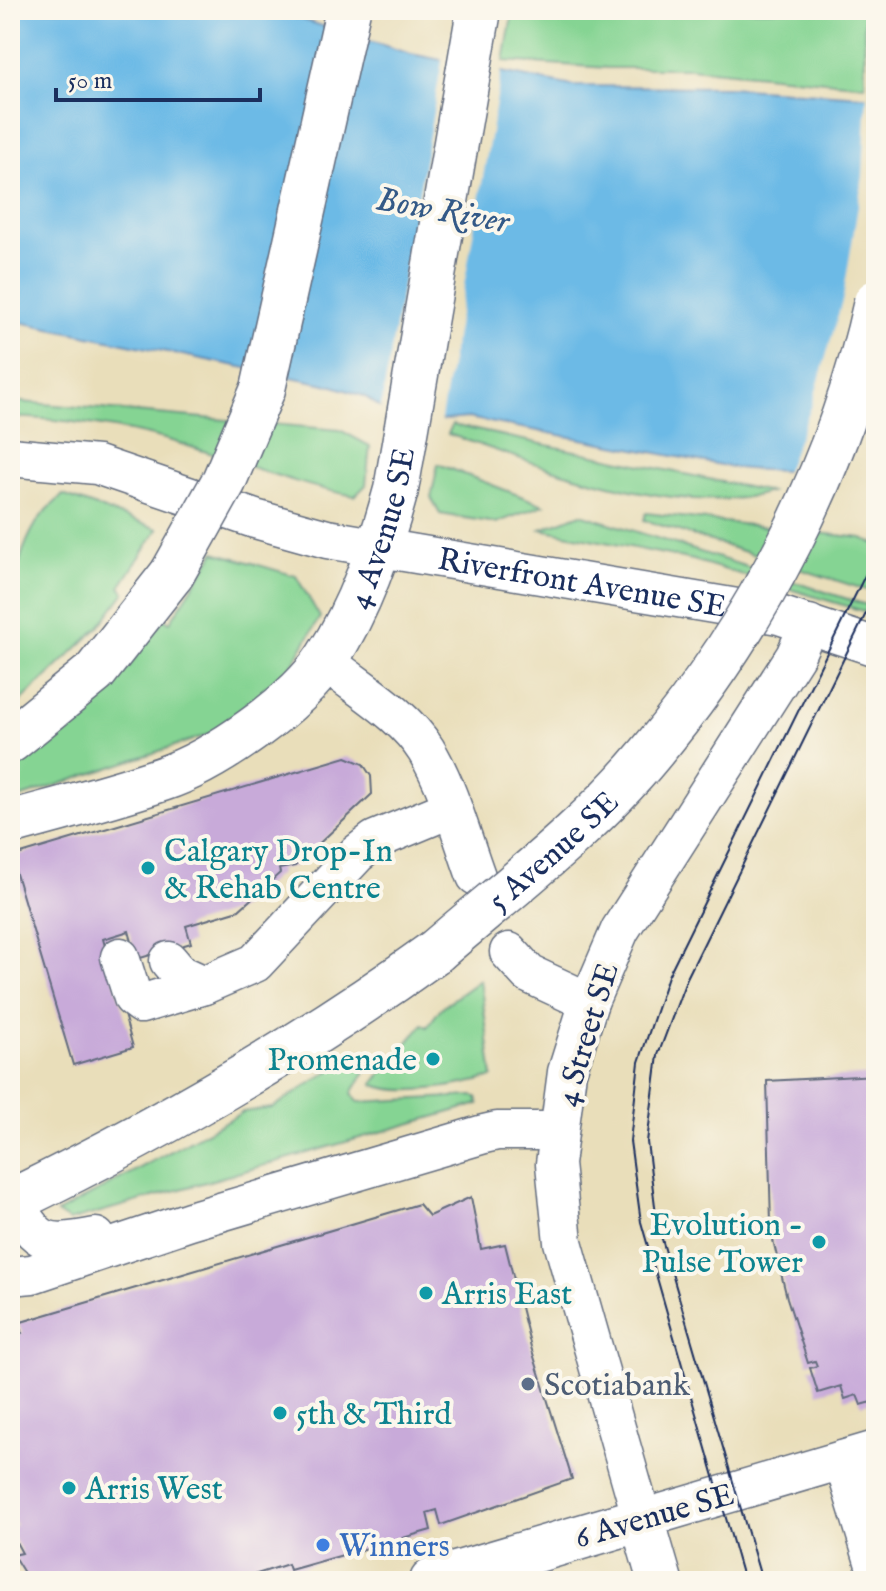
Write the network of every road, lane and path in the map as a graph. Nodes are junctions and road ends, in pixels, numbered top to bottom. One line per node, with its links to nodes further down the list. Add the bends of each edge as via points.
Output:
1 (348, 10): 9 (main road, bridge, via 263,389 224,481 172,574 95,672)
2 (478, 18): 5 (main road, 4 Avenue SE, via 396,490)
3 (876, 302): 19 (main road, 5 Avenue SE, bridge, via 819,479 761,598 649,756 580,828 436,951 346,1016 124,1145)
4 (10, 457): 5 (street, Riverfront Avenue SE, via 97,465 255,519)
5 (379, 549): 6 (street, Riverfront Avenue SE); 8 (main road, 4 Avenue SE)
6 (809, 624): 7 (street, Riverfront Avenue SE); 17 (street, 4 Street SE, via 795,656 620,930)
7 (876, 647)
8 (325, 661): 10 (street, via 396,716 426,749); 11 (main road, 4 Avenue SE, via 276,711 222,752 164,779)
9 (10, 741)
10 (452, 808): 12 (street); 16 (street, via 375,840 255,963)
11 (10, 823)
12 (476, 876)
13 (509, 952): 17 (street, via 529,974)
14 (120, 957): 16 (street, via 133,998 141,1004)
15 (169, 961): 16 (street, via 180,974)
16 (204, 985)
17 (589, 1002): 18 (street, 4 Street SE, via 567,1072)
18 (557, 1131): 20 (street, 5 Avenue SE, via 497,1131); 23 (street, 4 Street SE, via 563,1242)
19 (12, 1202): 20 (street, 5 Avenue SE, via 41,1241 63,1244)
20 (190, 1221): 21 (street, 5 Avenue SE, via 32,1274)
21 (10, 1276)
22 (860, 1455): 23 (street, 6 Avenue SE); 24 (street)
23 (642, 1519): 25 (main road, 6 Avenue SE); 26 (main road, 4 Street SE)
24 (876, 1568)
25 (432, 1581)
26 (660, 1581)

